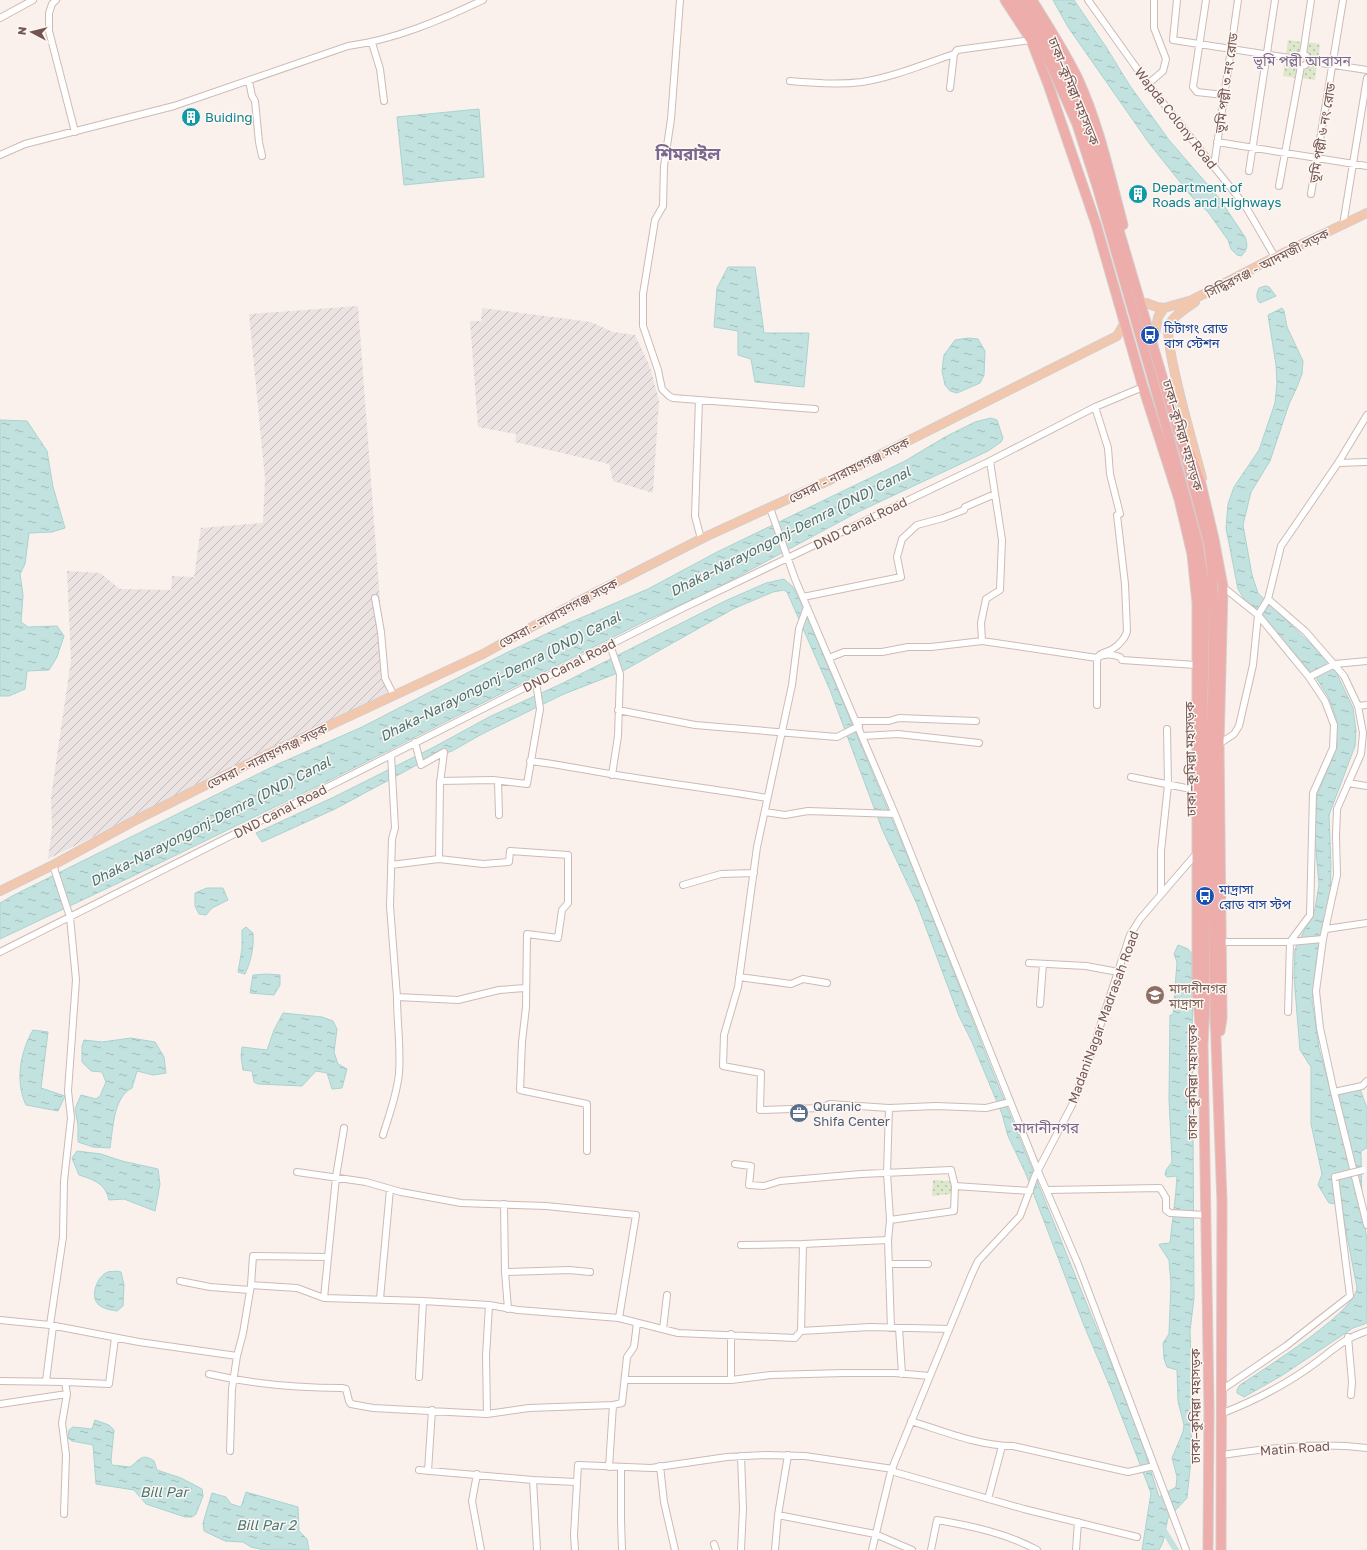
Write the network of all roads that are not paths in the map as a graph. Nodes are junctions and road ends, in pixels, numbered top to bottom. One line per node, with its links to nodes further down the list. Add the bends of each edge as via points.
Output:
1 (33, 0): 17 (street)
2 (56, 0): 37 (street, via 49,13 49,31)
3 (483, 0): 19 (street)
4 (680, 0): 61 (street, via 671,119 664,166 663,206 655,220 643,294 643,326 665,393 673,398)
5 (1005, 0): 18 (highway)
6 (1014, 0): 140 (highway, ঢাকা–কুমিল্লা মহাসড়ক, via 1037,34 1077,124 1157,394 1199,550 1205,591)
7 (1024, 0): 139 (highway, ঢাকা–কুমিল্লা মহাসড়ক, via 1044,31 1072,91 1100,166 1209,545 1214,605 1212,738)
8 (1032, 0): 54 (highway, via 1078,80 1098,134)
9 (1088, 0): 33 (street, Wapda Colony Road)
10 (1154, 0): 33 (street, via 1154,28 1166,59 1163,71)
11 (1177, 0): 20 (street, via 1173,40)
12 (1206, 0): 20 (street)
13 (1238, 0): 21 (street, ভূমি পল্লী ৩ নং রোড)
14 (1276, 0): 24 (street)
15 (1311, 0): 23 (street)
16 (1343, 0): 27 (street, ভূমি পল্লী ৬ নং রোড)
17 (0, 18)
18 (1031, 40): 22 (street, via 960,49); 56 (highway, via 1096,224)
19 (372, 43): 31 (street, via 348,46); 36 (street, via 380,69)
20 (1200, 44): 21 (street); 35 (street, via 1193,81 1195,91)
21 (1230, 49): 24 (street); 35 (street, ভূমি পল্লী ৩ নং রোড)
22 (954, 54): 32 (street, via 902,72 861,82 824,84); 34 (street)
23 (1303, 54): 25 (street, via 1298,55); 26 (street, via 1307,56)
24 (1267, 55): 25 (street); 39 (street)
25 (1296, 59): 28 (street, via 1297,64)
26 (1308, 61): 27 (street); 28 (street, via 1306,65)
27 (1334, 65): 29 (street); 43 (street, ভূমি পল্লী ৬ নং রোড)
28 (1301, 66): 40 (street)
29 (1367, 70)
30 (1367, 78): 44 (street)
31 (249, 81): 37 (street, via 174,106); 42 (street, via 255,101)
32 (790, 81)
33 (1148, 84): 45 (street, Wapda Colony Road)
34 (950, 88)
35 (1224, 95): 38 (street, ভূমি পল্লী ৩ নং রোড)
36 (384, 101)
37 (75, 132): 41 (street, via 25,144)
38 (1217, 142): 39 (street); 45 (street, ভূমি পল্লী ৩ নং রোড)
39 (1252, 147): 40 (street); 47 (street)
40 (1285, 152): 43 (street); 48 (street)
41 (0, 155)
42 (262, 156)
43 (1318, 157): 44 (street); 49 (street, ভূমি পল্লী ৬ নং রোড)
44 (1353, 164): 46 (street); 51 (street)
45 (1214, 166): 52 (street, Wapda Colony Road, via 1246,207)
46 (1367, 166)
47 (1249, 171)
48 (1280, 186)
49 (1311, 194)
50 (1366, 215): 51 (main road, সিদ্ধিরগঞ্জ - আদমজী সড়ক)
51 (1343, 225): 52 (main road, সিদ্ধিরগঞ্জ - আদমজী সড়ক)
52 (1275, 257): 53 (main road, সিদ্ধিরগঞ্জ - আদমজী সড়ক)
53 (1203, 296): 55 (main road, সিদ্ধিরগঞ্জ - আদমজী সড়ক); 68 (main road, via 1174,319 1168,328 1177,384 1203,480)
54 (1146, 302): 55 (main road); 57 (highway)
55 (1164, 308): 57 (main road, via 1158,317)
56 (1124, 324): 58 (main road); 59 (highway)
57 (1156, 334): 68 (highway, via 1187,445)
58 (1117, 336): 59 (main road); 70 (main road, ডেমরা - নারায়ণগঞ্জ সড়ক)
59 (1130, 339): 60 (highway)
60 (1143, 387): 62 (street, DND Canal Road); 85 (highway, via 1179,499 1191,548 1197,603)
61 (698, 400): 63 (street); 71 (street, via 695,516)
62 (1095, 407): 65 (street, DND Canal Road); 82 (street, via 1108,448 1110,474 1120,514 1117,515 1125,584 1127,631 1126,636 1114,648 1100,653)
63 (815, 409)
64 (1367, 415): 67 (street)
65 (990, 461): 69 (street); 72 (street, DND Canal Road)
66 (1367, 462): 67 (street)
67 (1338, 463): 76 (street, via 1281,546)
68 (1201, 484): 73 (highway)
69 (996, 494): 74 (street, via 965,507 964,510 917,525 902,539 897,557 901,577); 79 (street, via 1002,540 1000,590 986,599 981,623)
70 (770, 508): 71 (main road, ডেমরা - নারায়ণগঞ্জ সড়ক); 72 (street)
71 (701, 539): 88 (main road, ডেমরা - নারায়ণগঞ্জ সড়ক, via 575,603 483,654)
72 (787, 559): 74 (street); 80 (street, DND Canal Road)
73 (1223, 587): 78 (street); 100 (highway)
74 (803, 597): 77 (street)
75 (375, 598): 88 (street, via 385,678)
76 (1268, 599): 78 (street); 84 (street, via 1306,632)
77 (807, 607): 81 (street); 96 (street, via 799,629 792,685)
78 (1258, 615): 86 (street); 100 (street, via 1253,665 1239,726 1234,734)
79 (982, 641): 81 (street, via 908,647 882,652 844,652); 82 (street)
80 (610, 645): 87 (street, DND Canal Road); 92 (street, via 620,674)
81 (829, 658): 94 (street)
82 (1097, 658): 85 (street, via 1102,655 1114,655 1122,660); 89 (street)
83 (1367, 661): 84 (street)
84 (1335, 664): 86 (street); 91 (street, via 1344,676)
85 (1196, 665): 110 (highway)
86 (1309, 677): 128 (street, via 1325,702 1334,725 1333,748 1313,793 1310,915)
87 (536, 682): 98 (street, DND Canal Road); 102 (street, via 540,709)
88 (394, 696): 117 (main road, ডেমরা - নারায়ণগঞ্জ সড়ক, via 132,822)
89 (1097, 705)
90 (1367, 705): 91 (street)
91 (1358, 706): 107 (street, via 1363,733 1361,754)
92 (618, 710): 96 (street, via 695,725); 103 (street, via 618,736)
93 (976, 722): 94 (street, via 899,718)
94 (857, 723): 96 (street, via 837,736); 97 (street)
95 (1167, 728): 108 (street)
96 (781, 731): 111 (street)
97 (862, 736): 99 (street, via 898,734); 113 (street)
98 (415, 742): 101 (street, DND Canal Road); 105 (street, via 421,765 444,752)
99 (979, 743)
100 (1219, 744): 127 (highway)
101 (391, 755): 118 (street, via 395,828); 123 (street, DND Canal Road)
102 (530, 761): 103 (street, via 560,764); 106 (street, via 527,784)
103 (612, 775): 111 (street)
104 (1131, 777): 108 (street)
105 (440, 781): 106 (street); 116 (street)
106 (498, 781): 114 (street)
107 (1348, 783): 109 (street); 125 (street, via 1337,809 1337,875)
108 (1168, 785): 110 (street); 122 (street, via 1161,851)
109 (1367, 786)
110 (1196, 790): 115 (highway)
111 (767, 798): 112 (street)
112 (765, 812): 113 (street, via 785,815 808,811); 119 (street)
113 (895, 814): 143 (street)
114 (499, 815)
115 (1196, 854): 122 (street, MadaniNagar Madrasah Road); 140 (highway, via 1197,989)
116 (439, 860): 118 (street); 135 (street, via 483,864 510,862 510,851 568,855 568,903 562,910 558,938 527,934)
117 (53, 865): 121 (main road, ডেমরা - নারায়ণগঞ্জ সড়ক); 123 (street)
118 (390, 865): 136 (street, via 390,906)
119 (754, 873): 120 (street, via 721,874); 133 (street)
120 (683, 885)
121 (0, 891)
122 (1161, 893): 132 (street, MadaniNagar Madrasah Road, via 1130,935)
123 (70, 917): 129 (street, DND Canal Road); 181 (street, via 76,980 68,1091 71,1118 64,1181 63,1238)
124 (1367, 923): 125 (street)
125 (1326, 929): 126 (street)
126 (1322, 939): 128 (street); 142 (street, via 1316,991 1320,1028)
127 (1221, 942): 128 (street); 139 (highway, via 1222,1018)
128 (1290, 942): 138 (street)
129 (0, 952)
130 (1029, 963): 131 (street)
131 (1042, 964): 132 (street, via 1086,966); 137 (street)
132 (1118, 972): 152 (street, MadaniNagar Madrasah Road, via 1072,1105)
133 (740, 977): 134 (street, via 791,984 803,979); 144 (street, via 724,1035 723,1066 762,1073 760,1110 821,1108 830,1104)
134 (827, 983)
135 (525, 988): 136 (street, via 499,990 458,1000); 147 (street, via 520,1090 587,1104)
136 (398, 997): 146 (street, via 399,1073)
137 (1040, 1004)
138 (1288, 1012)
139 (1217, 1043): 202 (highway, ঢাকা–কুমিল্লা মহাসড়ক, via 1222,1202)
140 (1203, 1044): 159 (highway, ঢাকা–কুমিল্লা মহাসড়ক)
141 (1367, 1081): 142 (street, via 1362,1086)
142 (1334, 1092): 161 (street)
143 (1010, 1102): 144 (street, via 986,1108); 152 (street)
144 (889, 1108): 151 (street)
145 (344, 1128): 153 (street)
146 (383, 1136)
147 (587, 1152)
148 (735, 1164): 151 (street, via 751,1166 749,1185 764,1186 780,1181)
149 (1365, 1169): 202 (street, bridge, via 1335,1177 1350,1296 1286,1346)
150 (297, 1172): 153 (street)
151 (887, 1173): 154 (street, via 951,1170); 160 (street)
152 (1037, 1174): 156 (street, MadaniNagar Madrasah Road); 157 (street)
153 (336, 1177): 155 (street); 165 (street)
154 (955, 1186): 156 (street); 160 (street, via 954,1211)
155 (390, 1189): 158 (street, via 461,1203); 174 (street)
156 (1030, 1189): 185 (street, MadaniNagar Madrasah Road, via 1020,1216 978,1261)
157 (1047, 1190): 159 (street, via 1160,1188 1166,1198 1166,1210 1170,1213); 218 (street, via 1107,1340)
158 (504, 1204): 168 (street); 178 (street, via 636,1215)
159 (1206, 1215): 247 (highway, ঢাকা–কুমিল্লা মহাসড়ক)
160 (890, 1220): 162 (street)
161 (1367, 1225)
162 (888, 1240): 163 (street); 166 (street)
163 (803, 1244): 164 (street); 186 (street)
164 (741, 1245)
165 (328, 1257): 171 (street, via 253,1256); 173 (street)
166 (889, 1264): 167 (street); 182 (street)
167 (928, 1264)
168 (505, 1272): 169 (street); 177 (street)
169 (590, 1272)
170 (180, 1281): 171 (street, via 210,1287)
171 (250, 1288): 173 (street, via 297,1288); 191 (street)
172 (666, 1295): 184 (street)
173 (324, 1298): 174 (street)
174 (380, 1299): 175 (street)
175 (423, 1301): 176 (street); 195 (street)
176 (489, 1305): 177 (street); 209 (street, via 486,1356)
177 (508, 1309): 178 (street)
178 (619, 1318): 180 (street)
179 (0, 1320): 181 (street)
180 (637, 1323): 184 (street); 197 (street, via 634,1347 627,1356)
181 (52, 1325): 190 (street); 200 (street)
182 (891, 1328): 183 (street); 186 (street)
183 (899, 1328): 185 (street); 193 (street)
184 (663, 1329): 188 (street, via 678,1333)
185 (949, 1329): 194 (street, MadaniNagar Madrasah Road)
186 (801, 1331): 188 (street, via 795,1338)
187 (1367, 1331): 189 (street)
188 (731, 1334): 198 (street)
189 (1348, 1337): 204 (street); 208 (street, via 1300,1373 1251,1402)
190 (115, 1338): 191 (street); 201 (street, via 109,1384)
191 (237, 1356): 196 (street)
192 (209, 1374): 196 (street)
193 (902, 1374): 194 (street); 198 (street, via 771,1375)
194 (930, 1376): 210 (street, MadaniNagar Madrasah Road)
195 (419, 1377)
196 (233, 1380): 207 (street, via 303,1388 342,1388 346,1389 349,1401 356,1406); 213 (street)
197 (625, 1380): 198 (street); 206 (street, via 622,1403)
198 (731, 1380)
199 (0, 1381): 200 (street)
200 (46, 1381): 201 (street)
201 (65, 1382): 203 (street)
202 (1223, 1389): 208 (highway, ঢাকা–কুমিল্লা মহাসড়ক)
203 (67, 1394): 205 (street); 228 (street, via 62,1423 66,1455)
204 (1351, 1395)
205 (0, 1404)
206 (613, 1405): 209 (street, via 529,1408); 219 (street)
207 (432, 1410): 209 (street); 223 (street)
208 (1223, 1413): 215 (highway, ঢাকা–কুমিল্লা মহাসড়ক)
209 (487, 1414)
210 (911, 1421): 211 (street); 222 (street, MadaniNagar Madrasah Road)
211 (1002, 1446): 218 (street, via 1014,1446 1128,1472); 227 (street)
212 (1367, 1448): 215 (street, Matin Road, via 1340,1445 1273,1447)
213 (230, 1451)
214 (788, 1455): 216 (street); 222 (street); 229 (street)
215 (1222, 1455): 248 (highway, ঢাকা–কুমিল্লা মহাসড়ক)
216 (741, 1456): 217 (street); 239 (street)
217 (660, 1466): 220 (street); 238 (street, via 664,1502)
218 (1153, 1466): 246 (street)
219 (609, 1467): 220 (street); 226 (street, via 578,1465)
220 (621, 1467): 237 (street)
221 (419, 1470): 223 (street)
222 (892, 1470): 227 (street); 231 (street, MadaniNagar Madrasah Road)
223 (428, 1471): 224 (street)
224 (477, 1474): 225 (street); 234 (street, via 472,1501)
225 (533, 1480): 226 (street); 235 (street)
226 (576, 1482): 236 (street)
227 (988, 1499): 230 (street)
228 (64, 1514)
229 (778, 1516): 231 (street); 240 (street)
230 (1078, 1522): 232 (street); 245 (street)
231 (875, 1534): 241 (street, MadaniNagar Madrasah Road); 242 (street)
232 (1137, 1537)
233 (1022, 1547): 243 (street, via 1001,1534 937,1520); 244 (street)
234 (481, 1550)
235 (537, 1550)
236 (575, 1550)
237 (622, 1550)
238 (675, 1550)
239 (741, 1550)
240 (775, 1550)
241 (872, 1550)
242 (912, 1550)
243 (930, 1550)
244 (1038, 1550)
245 (1076, 1550)
246 (1186, 1550)
247 (1208, 1550)
248 (1221, 1550)

